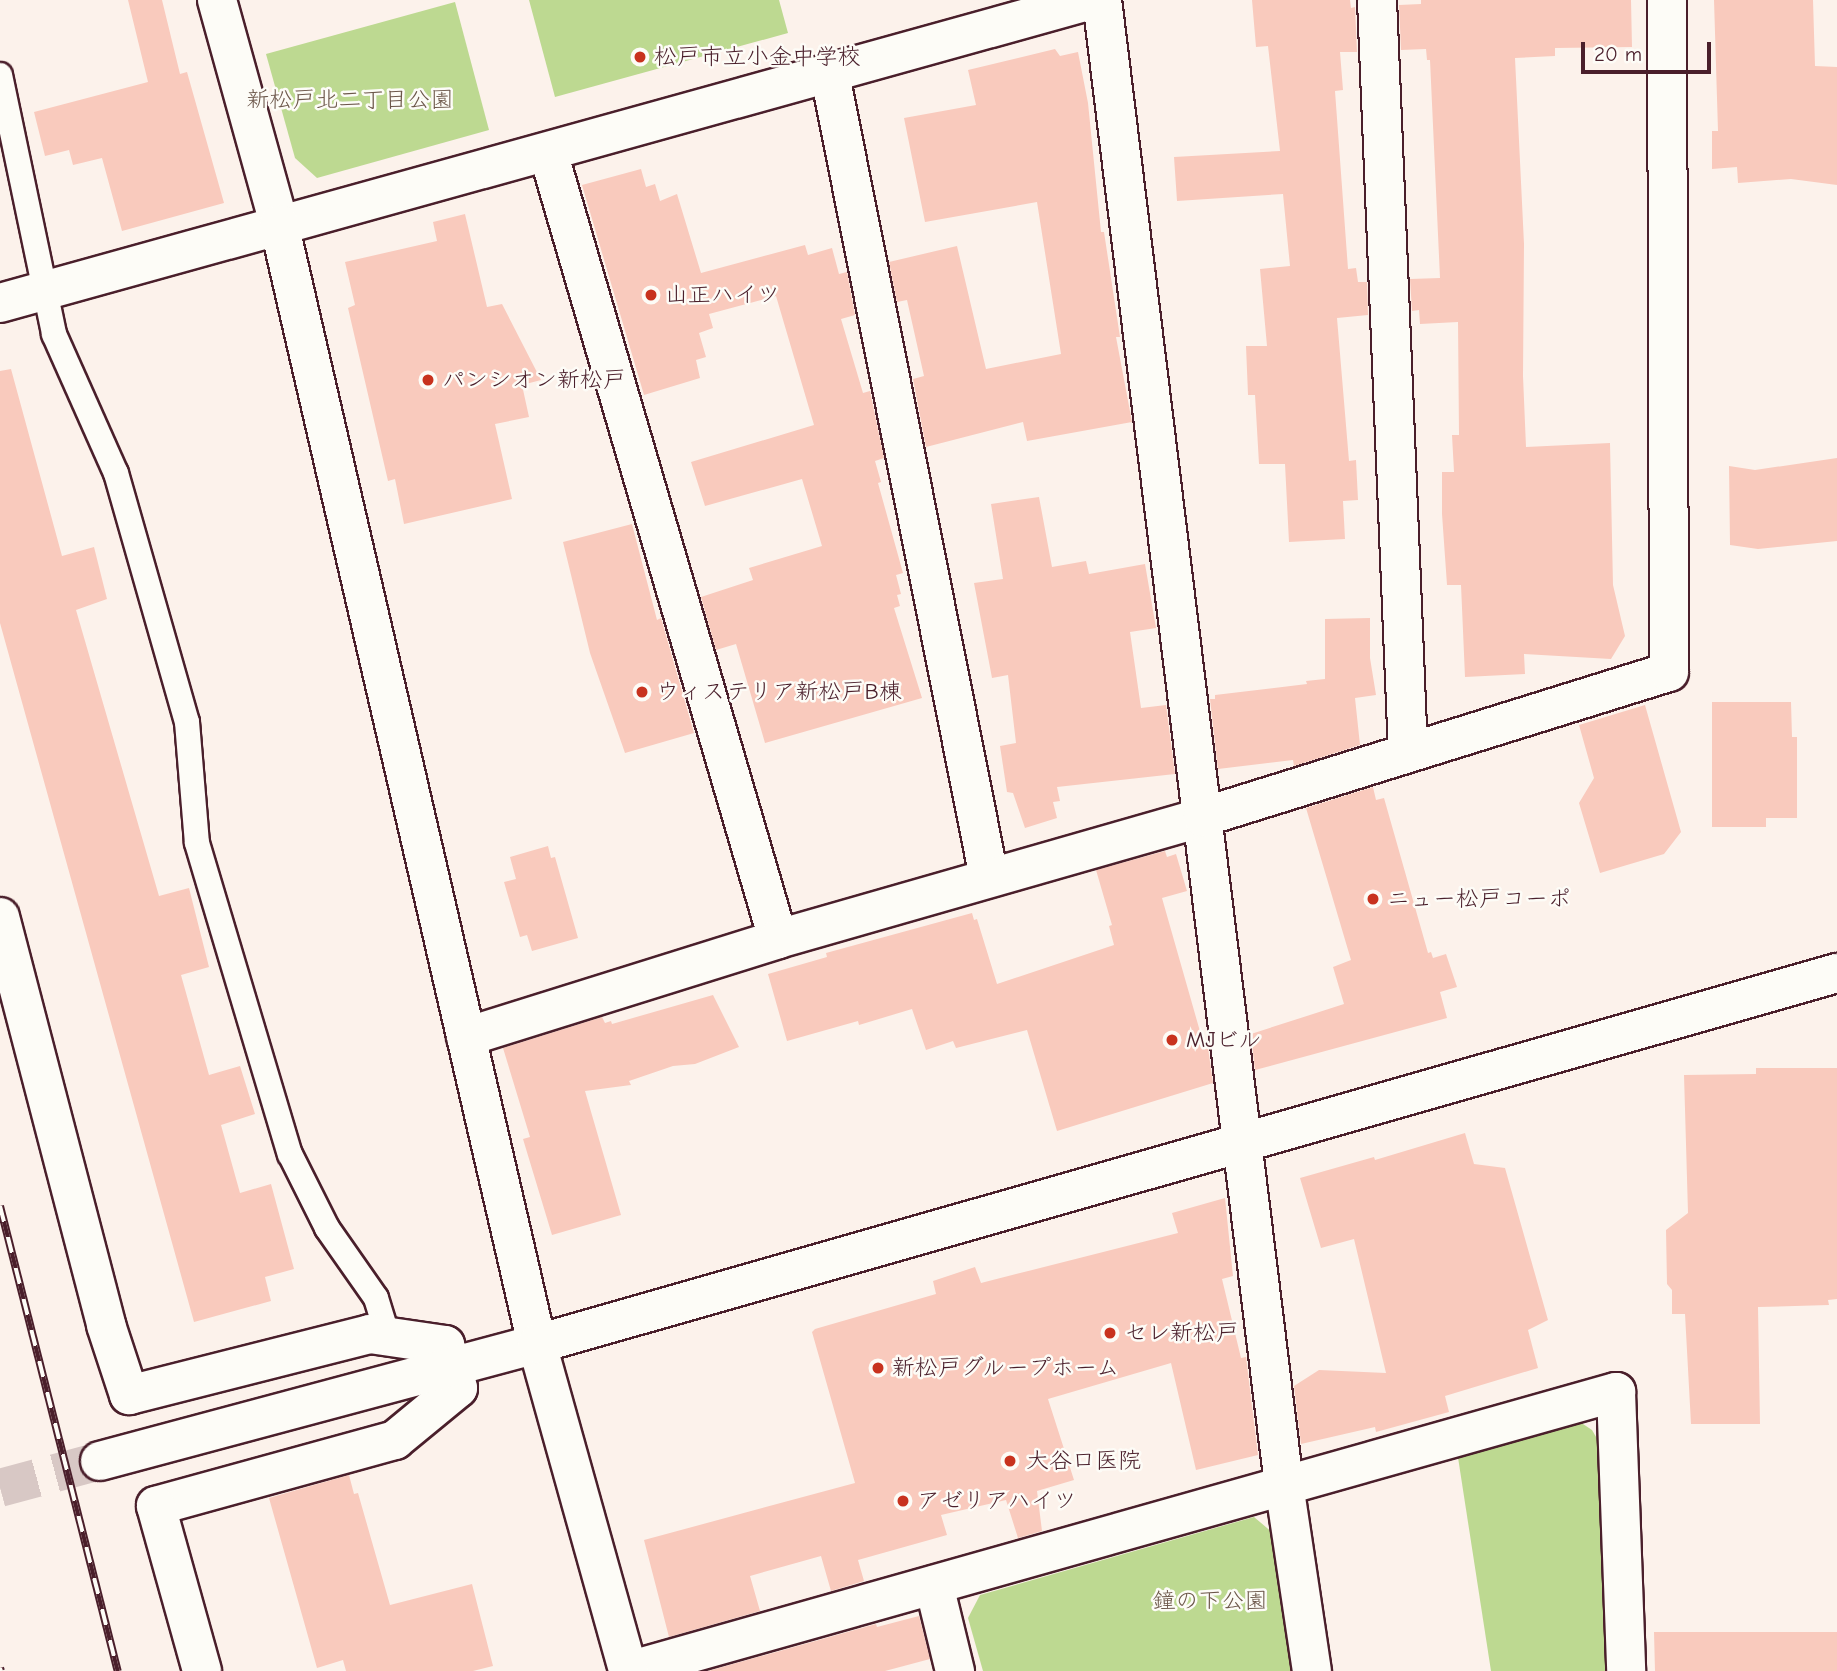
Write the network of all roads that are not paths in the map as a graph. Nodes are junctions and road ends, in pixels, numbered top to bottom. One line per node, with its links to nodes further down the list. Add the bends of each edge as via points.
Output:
1 (217, 0): 9 (street)
2 (1092, 0): 7 (street)
3 (1102, 0): 13 (street)
4 (1377, 0): 12 (street)
5 (1667, 0): 12 (street, via 1669,672)
6 (0, 75): 10 (lane)
7 (830, 75): 8 (street); 14 (street)
8 (548, 152): 9 (street); 16 (street)
9 (279, 224): 10 (street); 18 (street)
10 (43, 291): 11 (street); 20 (lane, via 54,334 116,473 176,682 187,722 197,843 290,1154 327,1228 376,1298)
11 (0, 303)
12 (1408, 752): 13 (street)
13 (1203, 817): 14 (street); 19 (street)
14 (989, 877): 16 (street)
15 (0, 917): 20 (street, via 106,1325 129,1395 351,1336)
16 (778, 939): 18 (street)
17 (1837, 973): 19 (street)
18 (466, 1037): 21 (street)
19 (1242, 1141): 21 (street); 24 (street)
20 (388, 1337): 22 (street, via 445,1345)
21 (537, 1344): 22 (street); 27 (street)
22 (452, 1367): 23 (street); 26 (street, via 458,1388 395,1440 156,1506)
23 (100, 1461)
24 (1284, 1484): 25 (street); 29 (street); 30 (street, via 1616,1392)
25 (934, 1585): 27 (street); 28 (street)
26 (202, 1671)
27 (628, 1671)
28 (955, 1671)
29 (1312, 1671)
30 (1626, 1671)

